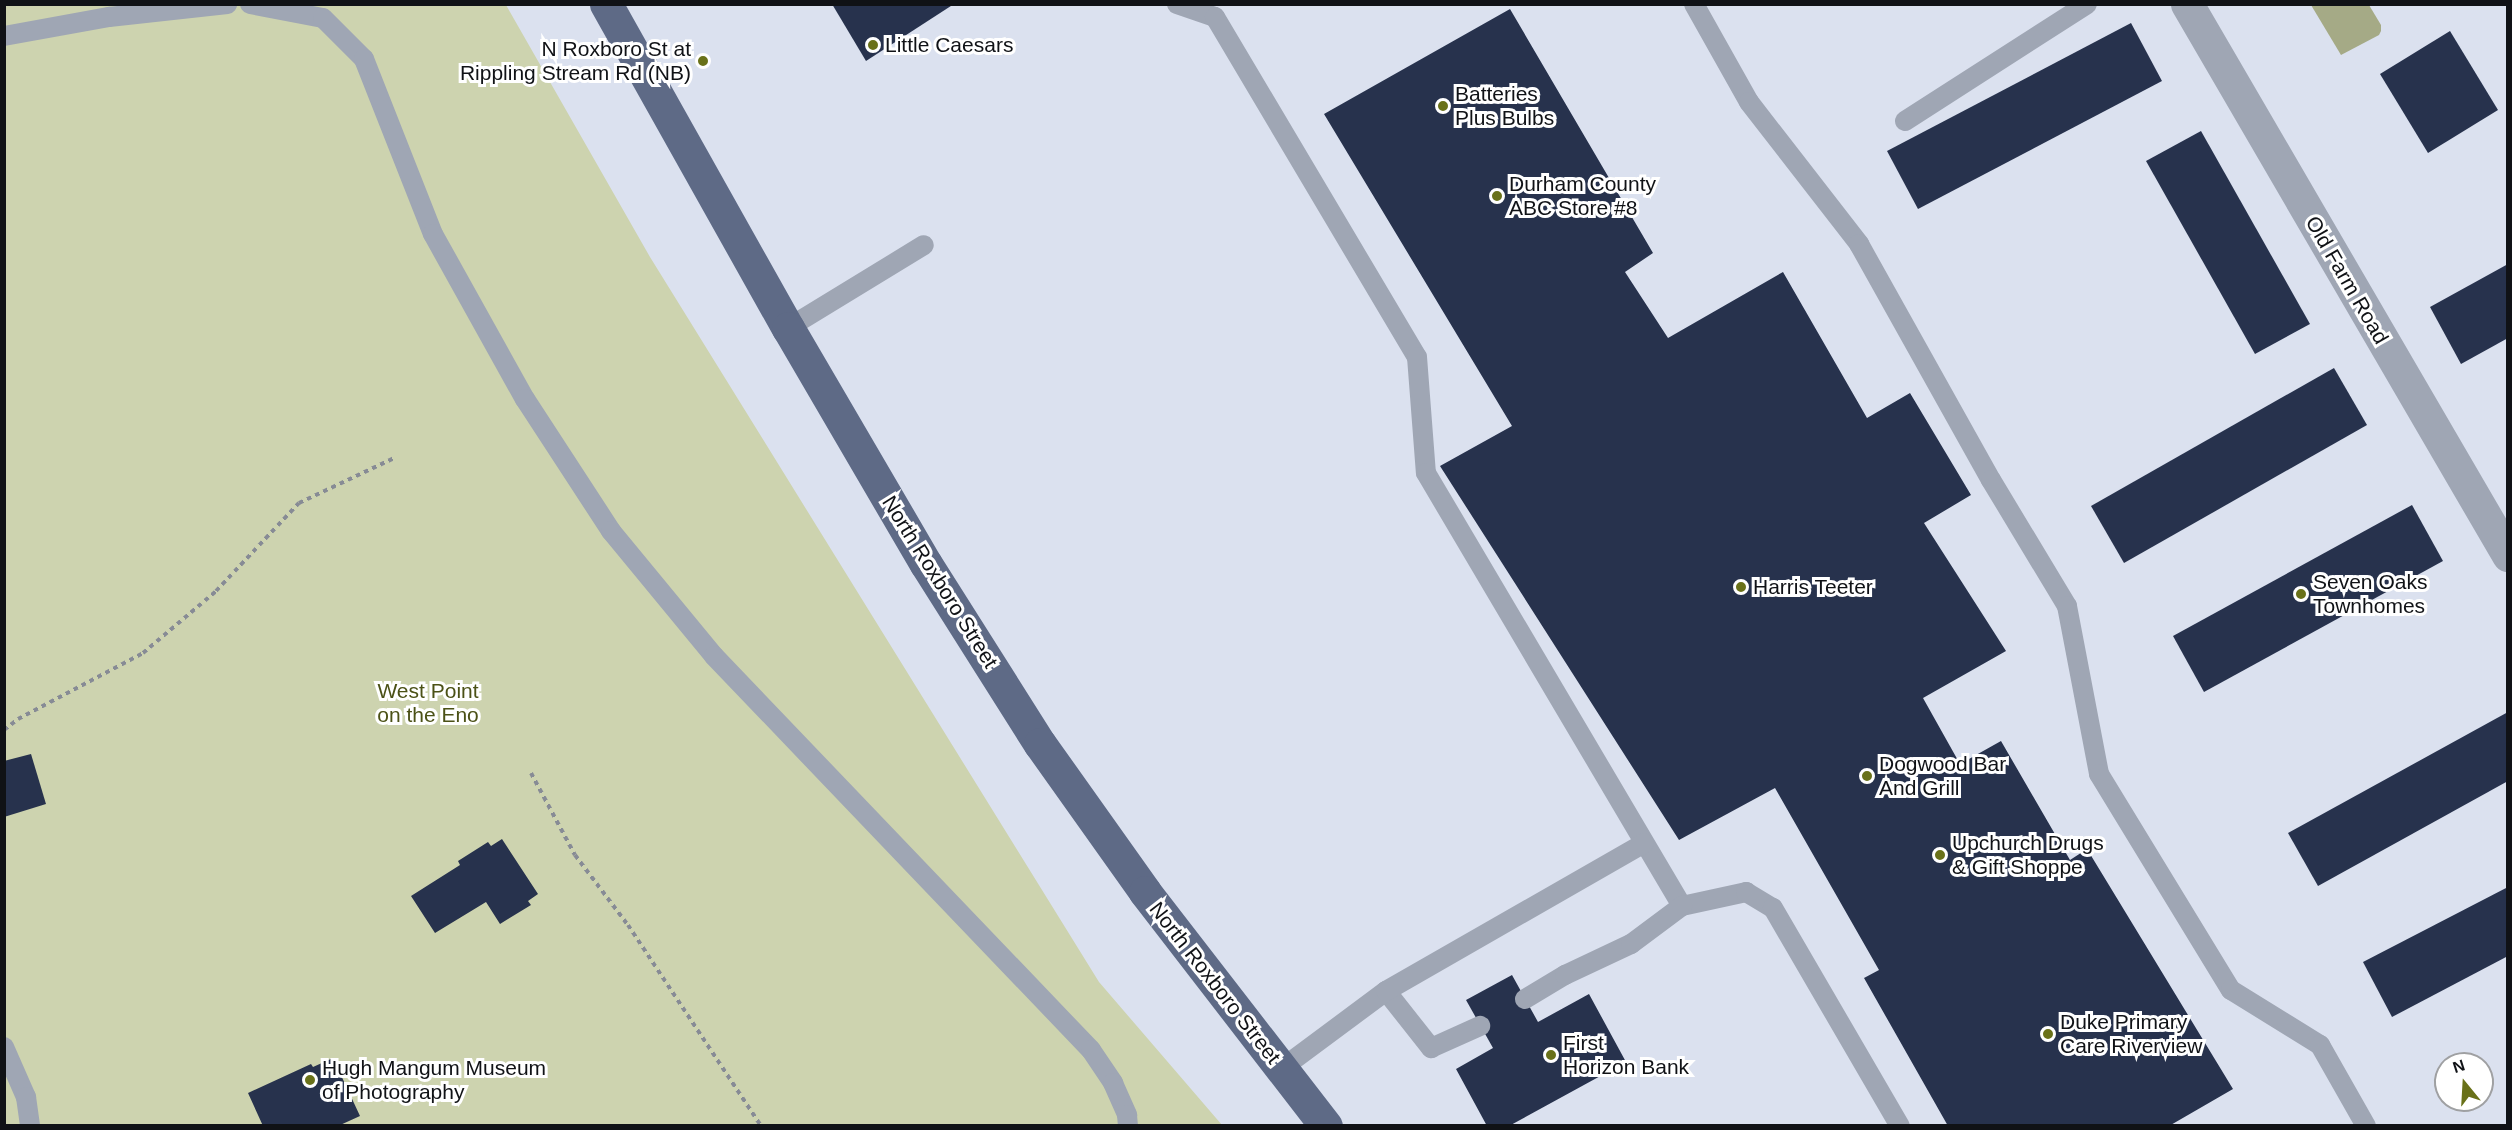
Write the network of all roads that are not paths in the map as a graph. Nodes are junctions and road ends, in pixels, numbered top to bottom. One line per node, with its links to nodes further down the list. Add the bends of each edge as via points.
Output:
1 (227, 4): 8 (lane, via 109,17)
2 (250, 4): 21 (lane, via 323,18 364,59 434,234 525,399 611,531 714,656 1091,1050 1113,1083)
3 (606, 4): 11 (highway, North Roxboro Street)
4 (1177, 4): 13 (lane, via 1215,17 1417,357 1426,473)
5 (1694, 4): 24 (lane, via 1749,102 1859,244 1991,480 2067,606 2099,774 2231,990 2320,1045)
6 (2087, 4): 9 (lane)
7 (2187, 4): 12 (street, Old Farm Road)
8 (4, 36)
9 (1905, 121)
10 (924, 245): 11 (lane)
11 (788, 328): 19 (highway, North Roxboro Street, via 926,564 1041,744 1145,892)
12 (2508, 555)
13 (1644, 843): 14 (lane); 15 (lane)
14 (1682, 906): 16 (lane, via 1631,944); 23 (lane, via 1746,892 1773,908)
15 (1386, 991): 17 (lane, via 1431,1048); 19 (lane)
16 (1525, 999)
17 (1480, 1026)
18 (4, 1047): 20 (lane, via 26,1097)
19 (1281, 1069): 22 (highway, North Roxboro Street)
20 (30, 1125)
21 (1128, 1125)
22 (1326, 1125)
23 (1900, 1125)
24 (2367, 1125)

